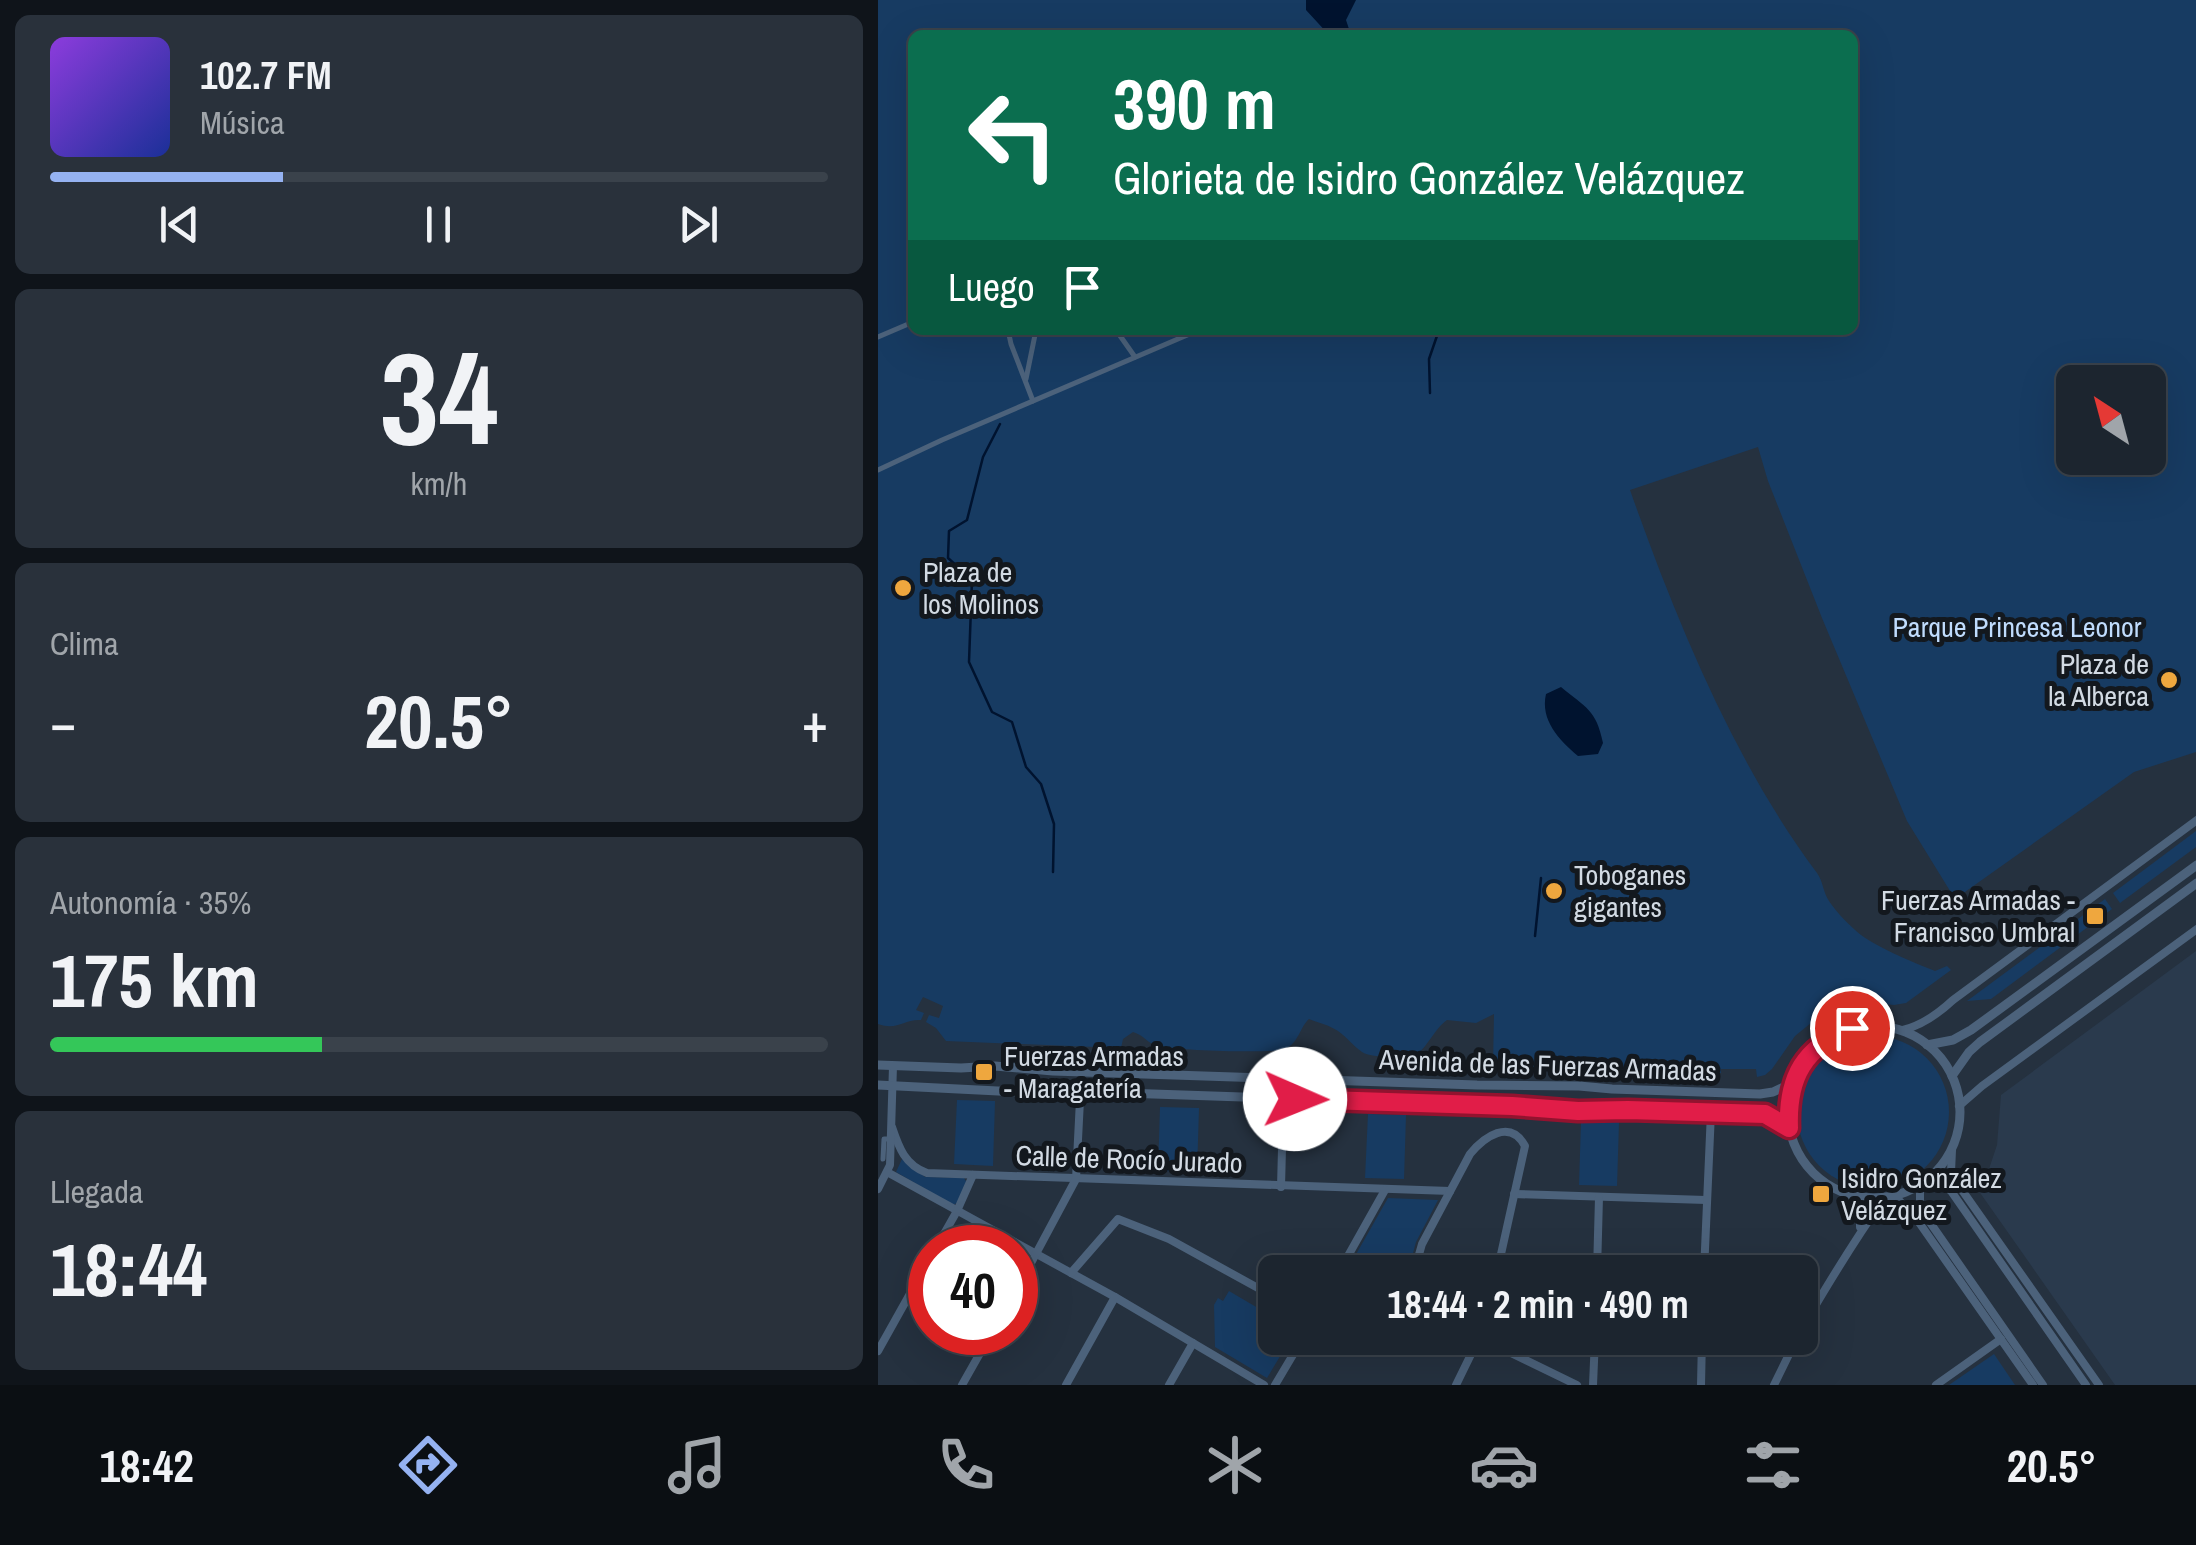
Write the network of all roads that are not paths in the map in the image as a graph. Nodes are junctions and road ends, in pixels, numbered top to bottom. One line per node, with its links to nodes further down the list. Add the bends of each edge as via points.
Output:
1 (908, 324): 6 (street)
2 (1010, 335): 8 (street)
3 (1035, 335): 8 (street)
4 (1120, 335): 7 (street)
5 (1187, 335): 7 (street)
6 (878, 337)
7 (1135, 357): 9 (street)
8 (1026, 382): 9 (street)
9 (1033, 400): 10 (street)
10 (878, 470)
11 (2196, 820): 15 (street, via 1942,1010)
12 (2196, 865): 16 (street, via 1971,1030)
13 (2196, 884): 19 (street, via 1980,1042)
14 (2196, 928): 25 (street)
15 (1903, 1030): 16 (street); 20 (street, via 1869,1026 1836,1035 1809,1056)
16 (1927, 1045): 19 (street)
17 (878, 1065): 18 (street, Avenida de las Fuerzas Armadas)
18 (893, 1066): 20 (street, Avenida de las Fuerzas Armadas, via 1760,1094); 22 (street)
19 (1952, 1076): 25 (street)
20 (1794, 1082): 29 (street)
21 (878, 1084): 22 (street, Avenida de las Fuerzas Armadas)
22 (894, 1085): 23 (street, Avenida de las Fuerzas Armadas); 27 (street)
23 (1076, 1091): 24 (street, Avenida de las Fuerzas Armadas); 35 (street)
24 (1287, 1099): 26 (street, Avenida de las Fuerzas Armadas); 37 (street)
25 (1960, 1106): 31 (street)
26 (1711, 1112): 29 (street, Avenida de las Fuerzas Armadas, via 1765,1114); 45 (street)
27 (892, 1127): 28 (street); 33 (street); 34 (street, Calle de Rocío Jurado, via 901,1153 920,1170)
28 (879, 1128)
29 (1789, 1128): 42 (street, via 1813,1173)
30 (883, 1139): 32 (street)
31 (1952, 1150): 36 (street); 86 (street, via 1957,1183)
32 (883, 1160)
33 (888, 1172): 38 (street); 46 (street)
34 (974, 1175): 35 (street, Calle de Rocío Jurado); 46 (street)
35 (1076, 1179): 37 (street, Calle de Rocío Jurado); 50 (street)
36 (1924, 1182): 43 (street); 84 (street, via 1920,1208); 85 (street, via 1950,1191)
37 (1281, 1187): 39 (street, Calle de Rocío Jurado)
38 (878, 1189)
39 (1384, 1190): 40 (street, Calle de Rocío Jurado); 52 (street)
40 (1450, 1192): 41 (street, via 1470,1154 1501,1132 1525,1146); 53 (street)
41 (1514, 1194): 44 (street); 54 (street)
42 (1847, 1194): 43 (street); 49 (street, via 1862,1220)
43 (1890, 1196): 49 (street); 62 (street, via 1918,1221)
44 (1599, 1197): 45 (street); 55 (street)
45 (1706, 1200): 56 (street)
46 (957, 1212): 47 (street); 48 (street)
47 (949, 1225)
48 (981, 1225)
49 (1857, 1236): 61 (street)
50 (1038, 1250)
51 (1038, 1255): 57 (street)
52 (1349, 1255)
53 (1419, 1255)
54 (1501, 1255)
55 (1597, 1255)
56 (1704, 1255)
57 (1071, 1274): 58 (street, via 1118,1219); 60 (street)
58 (1258, 1288)
59 (908, 1297): 64 (street)
60 (1115, 1297): 63 (street); 73 (street)
61 (1818, 1299)
62 (2001, 1339): 82 (street); 83 (street)
63 (1193, 1343): 74 (street); 75 (street)
64 (878, 1351)
65 (979, 1355): 72 (street)
66 (1293, 1355): 76 (street)
67 (1471, 1355): 77 (street)
68 (1515, 1355): 78 (street)
69 (1594, 1355): 79 (street)
70 (1702, 1355): 80 (street)
71 (1789, 1355): 81 (street)
72 (962, 1385)
73 (1066, 1385)
74 (1169, 1385)
75 (1264, 1385)
76 (1275, 1385)
77 (1456, 1385)
78 (1577, 1385)
79 (1593, 1385)
80 (1701, 1385)
81 (1774, 1385)
82 (1936, 1385)
83 (2033, 1385)
84 (2043, 1385)
85 (2086, 1385)
86 (2099, 1385)

